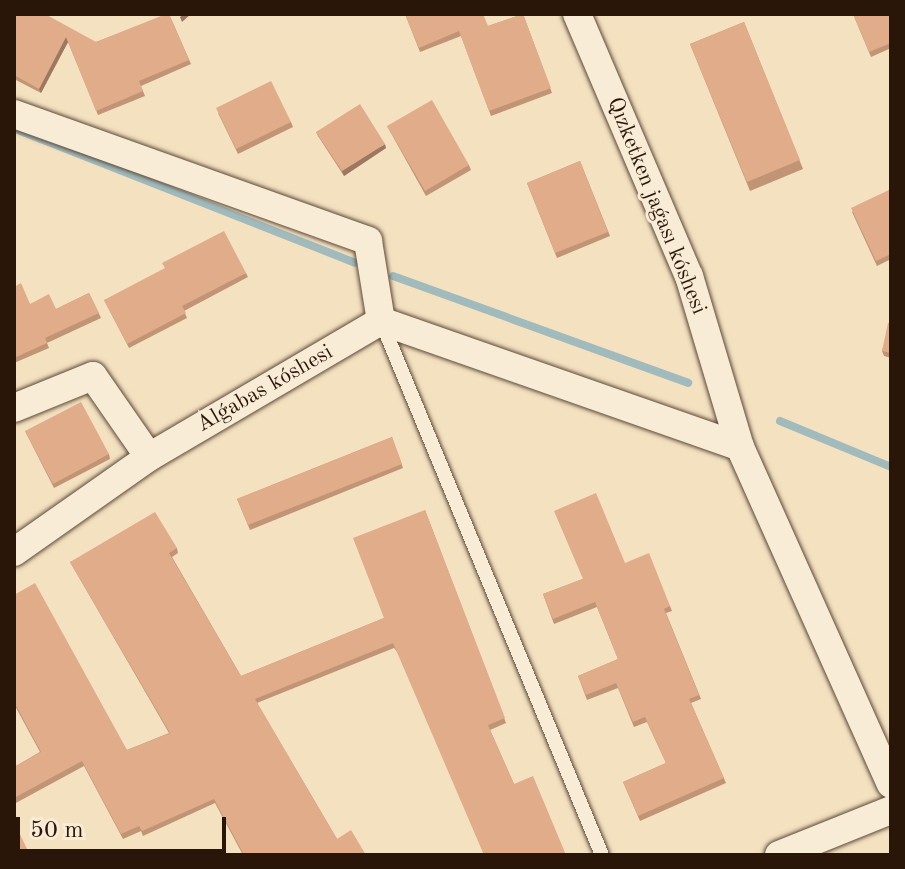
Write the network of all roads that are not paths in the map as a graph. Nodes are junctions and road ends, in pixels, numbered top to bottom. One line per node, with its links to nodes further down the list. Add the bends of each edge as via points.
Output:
1 (577, 14): 5 (street, Qızketken jaǵası kóshesi, via 689,276)
2 (14, 114): 3 (street, via 368,241)
3 (381, 321): 5 (street); 6 (street, Alǵabas kóshesi); 10 (lane)
4 (14, 408): 6 (street, via 93,376)
5 (740, 447): 8 (street, Qızketken jaǵası kóshesi)
6 (149, 457): 7 (street, Alǵabas kóshesi)
7 (14, 552)
8 (891, 784)
9 (891, 810): 11 (street)
10 (602, 855)
11 (779, 855)

